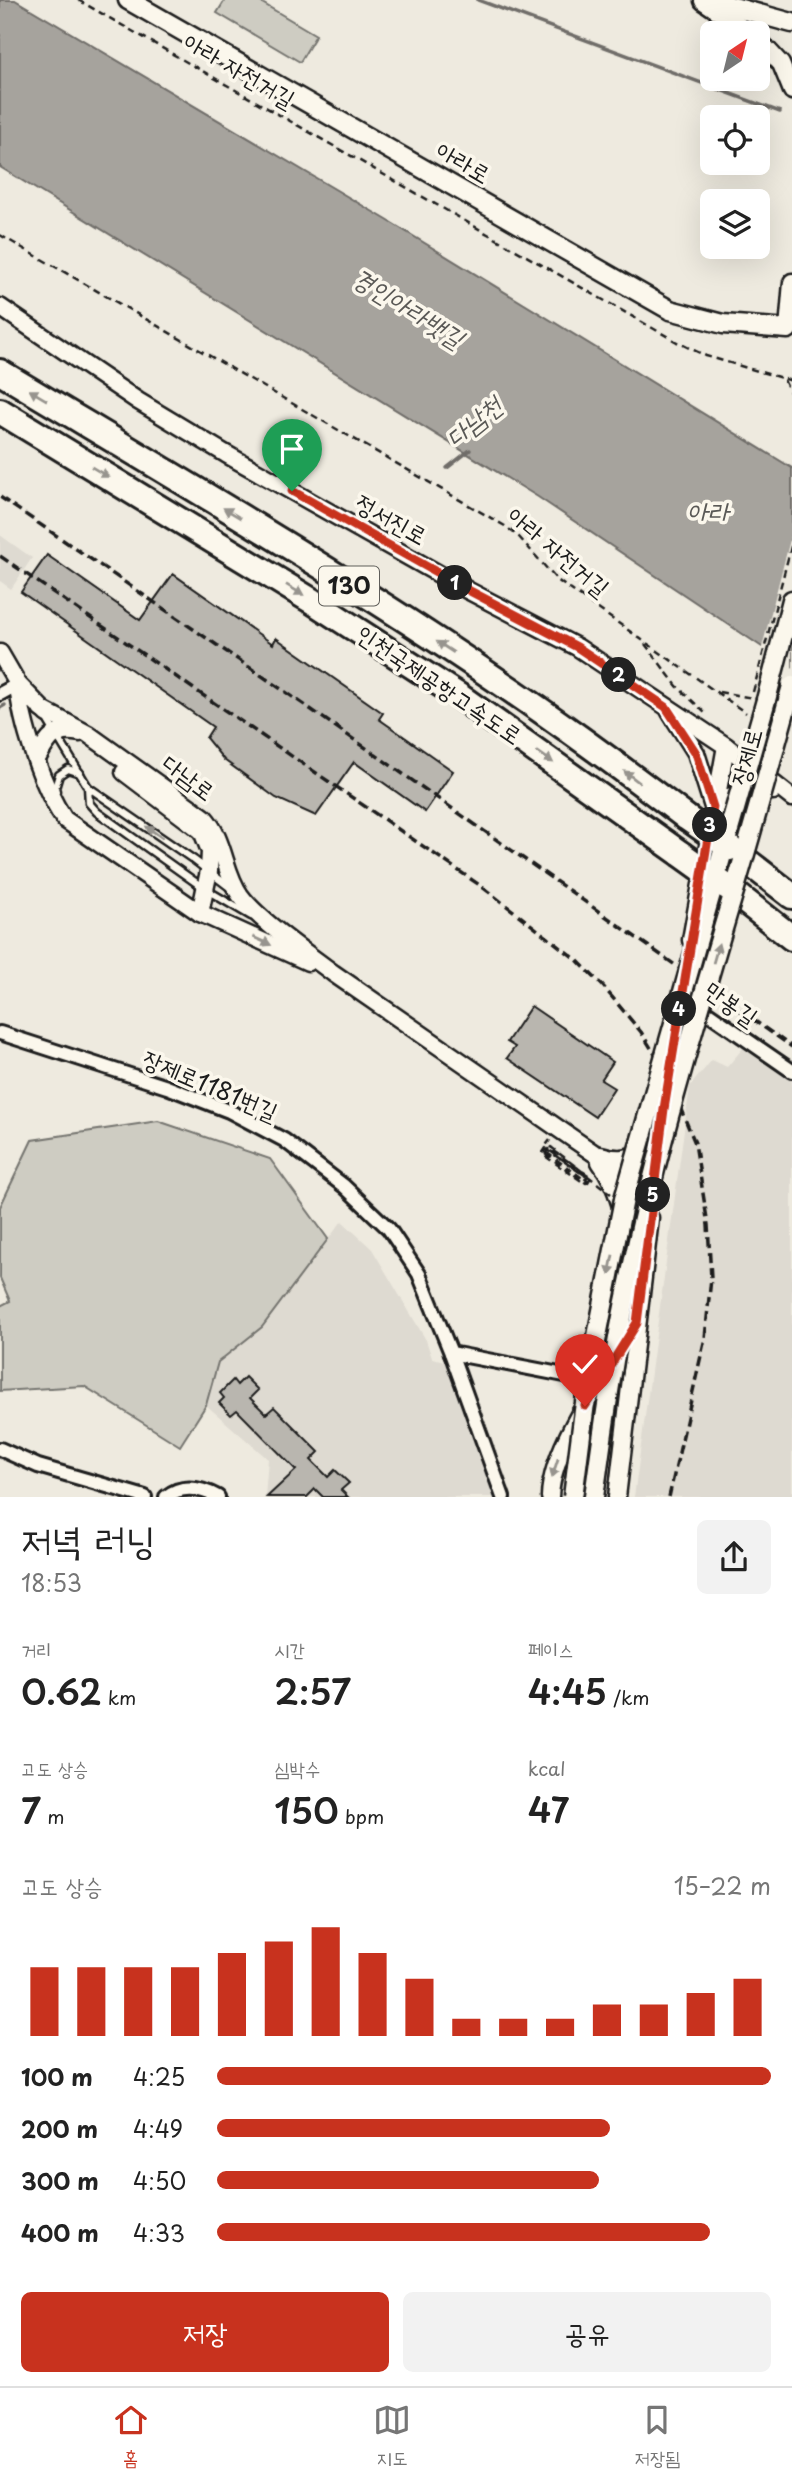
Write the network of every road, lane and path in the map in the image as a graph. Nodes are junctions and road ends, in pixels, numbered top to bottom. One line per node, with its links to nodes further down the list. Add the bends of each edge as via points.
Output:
1 (78, 0): 14 (path, 아라 자전거길, via 677,342 706,356)
2 (128, 0): 12 (main road, 아라로, via 670,310 723,324)
3 (701, 0): 5 (street)
4 (708, 0): 6 (main road)
5 (732, 21)
6 (792, 23)
7 (770, 52): 8 (street, via 781,64)
8 (792, 91)
9 (0, 235): 19 (path, 아라 자전거길, via 505,526 556,580)
10 (792, 282): 12 (street)
11 (0, 307): 26 (street, 정서진로, via 160,415 577,647)
12 (788, 329)
13 (0, 372): 41 (highway, 인천국제공항고속도로 / 130, one-way to 13, bridge, via 580,738 450,650)
14 (783, 379): 15 (path, 아라 자전거길); 16 (path)
15 (792, 381)
16 (792, 396)
17 (0, 411): 45 (highway, 인천국제공항고속도로 / 130, one-way to 45, bridge, via 459,696)
18 (792, 600): 25 (main road, 장제로)
19 (643, 641): 23 (path, 아라 자전거길); 28 (path, via 677,686)
20 (0, 653): 21 (street, 다남로)
21 (18, 684): 24 (street); 27 (street, 다남로); 33 (street, 다남로, via 20,708)
22 (792, 686): 69 (main road, 장제로, one-way to 22, bridge, via 611,1372 652,1184)
23 (715, 691): 25 (path); 29 (path, 아라 자전거길)
24 (0, 694)
25 (766, 700): 68 (main road, 장제로, one-way to 68, bridge, via 624,1199 587,1387)
26 (666, 707): 32 (street, 정서진로); 37 (street, via 696,753)
27 (41, 709): 30 (street, 다남로); 31 (street, 다남로)
28 (707, 715)
29 (755, 719)
30 (61, 732): 31 (street); 33 (street, via 46,742); 34 (lane); 39 (street, 다남로, via 202,831 210,851)
31 (88, 734): 42 (street, 다남로, via 213,826)
32 (726, 746): 36 (street, 정서진로); 37 (street, 장제로)
33 (37, 758): 38 (street, 다남로, via 52,801)
34 (80, 773): 35 (lane); 38 (lane, via 68,769 59,775 54,788)
35 (88, 787): 39 (lane, one-way to 35); 40 (lane, via 89,803 97,812)
36 (788, 795): 37 (street, via 754,788 731,794)
37 (713, 807): 47 (street, 장제로)
38 (64, 819): 43 (street, 다남로)
39 (209, 872): 40 (street, 다남로); 42 (lane)
40 (205, 889): 43 (street, 다남로); 44 (lane)
41 (792, 896)
42 (242, 897): 44 (street, 다남로)
43 (200, 913): 46 (street, 다남로, one-way to 46)
44 (272, 925): 46 (street, 다남로)
45 (792, 938)
46 (333, 973): 52 (street, 다남로)
47 (682, 995): 49 (street, 만봉길); 50 (street, 장제로)
48 (0, 1034): 57 (street, 장제로1181번길, via 167,1087 229,1111 284,1140 344,1186 389,1229 419,1273)
49 (792, 1071)
50 (664, 1109): 52 (street, via 644,1149 633,1157 615,1159); 53 (street, 장제로)
51 (544, 1148): 54 (path, bridge, via 555,1155 565,1163 587,1177 583,1182 552,1161 542,1154 547,1148 557,1156 579,1170 589,1178 586,1183 575,1175 545,1154 549,1148 559,1155 570,1163 581,1170 591,1177 588,1182 578,1175 567,1168 547,1153 551,1147 571,1163 582,1171 592,1180 602,1188)
52 (592, 1152): 53 (street, 다남로); 55 (street, via 610,1176 621,1204)
53 (653, 1194): 55 (street, 장제로)
54 (613, 1196)
55 (639, 1298): 56 (street, 장제로)
56 (637, 1323): 59 (street, 장제로); 60 (street, 장제로)
57 (451, 1353): 58 (street); 66 (street, 장제로1181번길)
58 (573, 1377): 59 (street); 61 (street, via 583,1386)
59 (599, 1382): 60 (street); 61 (street, 장제로)
60 (631, 1387): 70 (street, 장제로)
61 (585, 1406): 67 (street, 장제로, one-way to 67, via 560,1454)
62 (0, 1449): 63 (street, via 38,1466)
63 (145, 1497)
64 (166, 1497): 65 (street, via 184,1488)
65 (218, 1497)
66 (503, 1497)
67 (550, 1497)
68 (573, 1497)
69 (594, 1497)
70 (617, 1497)

